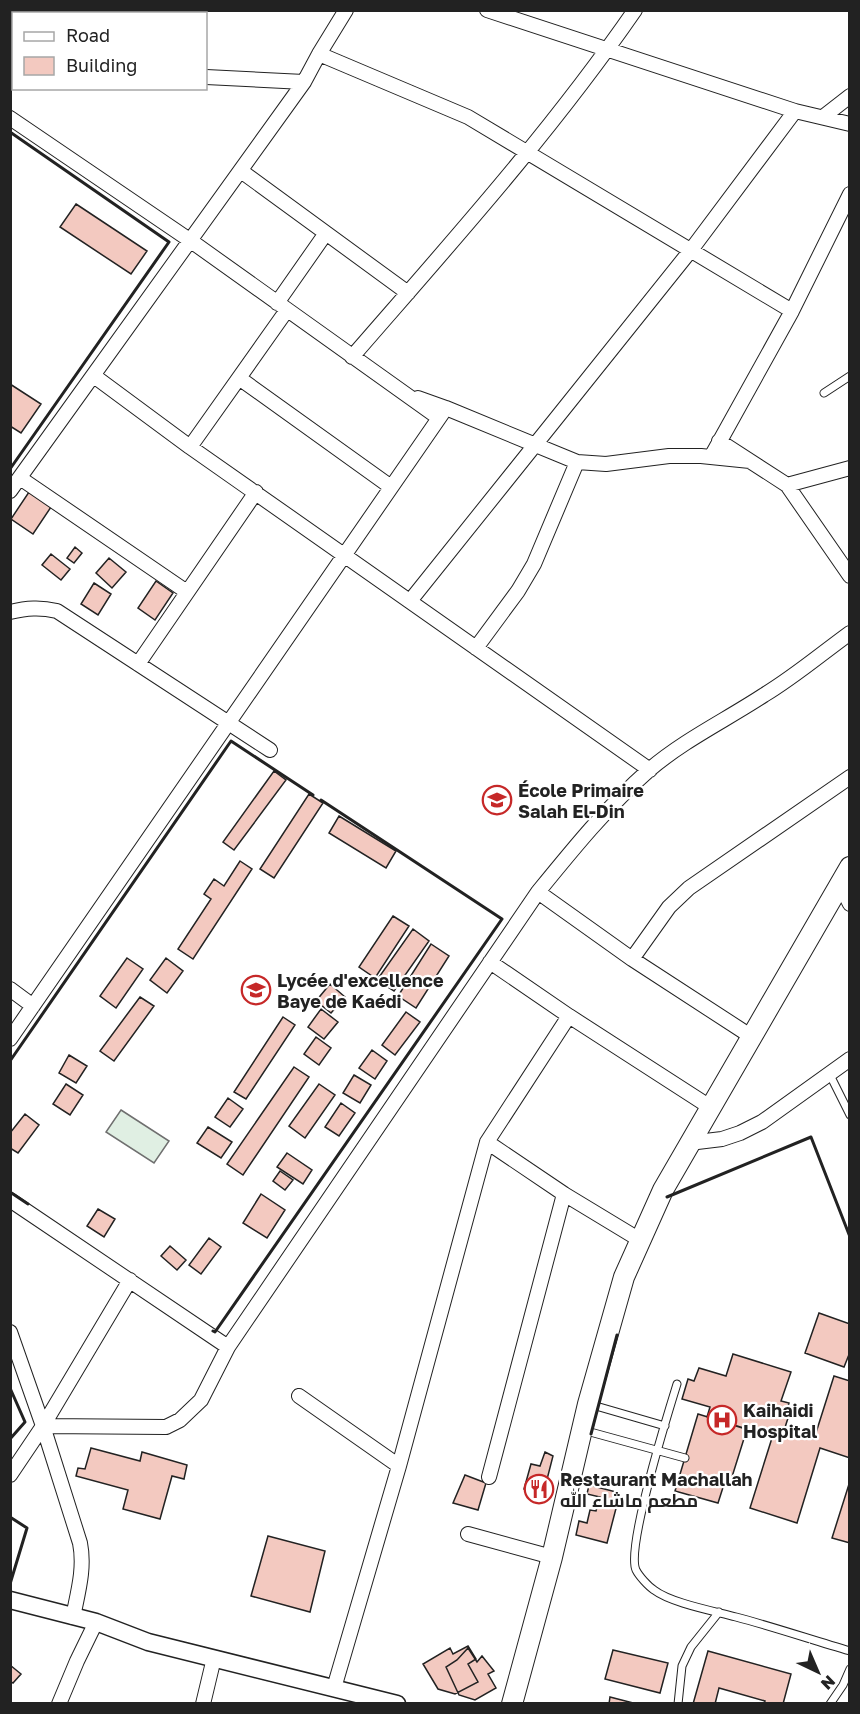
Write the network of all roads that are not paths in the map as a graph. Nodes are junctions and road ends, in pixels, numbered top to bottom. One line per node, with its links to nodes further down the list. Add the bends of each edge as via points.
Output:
1 (346, 10): 5 (street)
2 (487, 10): 4 (street)
3 (634, 10): 4 (street)
4 (608, 50): 9 (street); 13 (street)
5 (319, 54): 7 (street); 13 (street, via 468,117)
6 (207, 77): 7 (street)
7 (304, 82): 14 (street)
8 (849, 96): 10 (street)
9 (795, 111): 10 (street); 18 (street)
10 (823, 117): 12 (street)
11 (10, 118): 17 (street)
12 (849, 124)
13 (528, 153): 18 (street); 19 (street)
14 (241, 171): 16 (street); 17 (street)
15 (849, 194): 21 (street)
16 (326, 233): 19 (street); 20 (street)
17 (191, 241): 20 (street); 23 (street)
18 (691, 250): 21 (street); 29 (street)
19 (408, 293): 22 (street)
20 (282, 307): 22 (street); 25 (street)
21 (792, 311): 28 (street)
22 (352, 357): 27 (street, via 405,394)
23 (94, 376): 30 (street); 35 (street)
24 (849, 376): 26 (lane)
25 (239, 378): 30 (street); 37 (street)
26 (824, 393)
27 (442, 413): 29 (street); 37 (street)
28 (719, 441): 31 (street); 32 (street)
29 (535, 444): 33 (street); 43 (street)
30 (190, 447): 39 (street)
31 (711, 457): 32 (street); 33 (street, via 669,456 606,464)
32 (750, 461): 36 (street)
33 (577, 462): 46 (street, via 534,564)
34 (849, 468): 36 (street)
35 (20, 478): 38 (street); 42 (street)
36 (787, 485): 41 (street)
37 (391, 487): 40 (street)
38 (10, 491)
39 (256, 492): 40 (street); 42 (street)
40 (345, 555): 43 (street); 48 (street)
41 (849, 576)
42 (187, 592): 47 (street)
43 (410, 601): 46 (street)
44 (10, 612): 47 (street, via 43,607 57,611)
45 (849, 633): 50 (street, via 767,694 681,746)
46 (476, 648): 50 (street)
47 (138, 664): 48 (street)
48 (228, 723): 49 (street); 58 (street)
49 (270, 750)
50 (650, 770): 53 (street, via 597,820)
51 (849, 777): 55 (street, via 689,888 669,907)
52 (845, 875): 54 (street); 60 (main road)
53 (538, 892): 55 (street); 56 (street)
54 (849, 904)
55 (632, 958): 60 (street)
56 (490, 962): 59 (street); 73 (street)
57 (10, 989): 58 (street)
58 (33, 1006): 61 (street)
59 (569, 1016): 64 (street); 66 (street)
60 (752, 1037): 64 (main road)
61 (10, 1039)
62 (849, 1059): 63 (street)
63 (829, 1073): 65 (lane); 67 (street, via 762,1122 722,1139)
64 (710, 1107): 67 (main road)
65 (849, 1115)
66 (487, 1142): 68 (street); 82 (street)
67 (689, 1143): 70 (main road)
68 (564, 1194): 70 (street); 84 (street)
69 (10, 1200): 71 (street)
70 (640, 1240): 76 (main road, via 624,1277)
71 (130, 1280): 73 (street); 77 (street)
72 (10, 1332): 77 (street)
73 (228, 1347): 77 (street, via 201,1400 180,1420 166,1426)
74 (677, 1384): 78 (lane)
75 (300, 1396): 82 (street)
76 (588, 1404): 78 (lane); 79 (main road)
77 (43, 1426): 83 (street); 89 (street, via 83,1557)
78 (664, 1426): 80 (lane)
79 (582, 1430): 80 (lane); 86 (main road)
80 (657, 1451): 81 (lane); 88 (lane, via 636,1540 636,1569 654,1590)
81 (685, 1458)
82 (399, 1466): 94 (street)
83 (10, 1475)
84 (489, 1477)
85 (468, 1534): 86 (street)
86 (552, 1557): 99 (main road)
87 (10, 1600): 89 (street)
88 (719, 1612): 91 (lane); 100 (lane, via 691,1647 682,1666)
89 (73, 1617): 90 (street)
90 (96, 1622): 92 (street, via 148,1642); 96 (street)
91 (849, 1652)
92 (214, 1658): 94 (street); 97 (street)
93 (849, 1668): 101 (lane)
94 (334, 1688): 95 (street)
95 (350, 1698): 98 (street)
96 (59, 1704)
97 (203, 1704)
98 (398, 1704)
99 (512, 1704)
100 (678, 1704)
101 (830, 1704)

